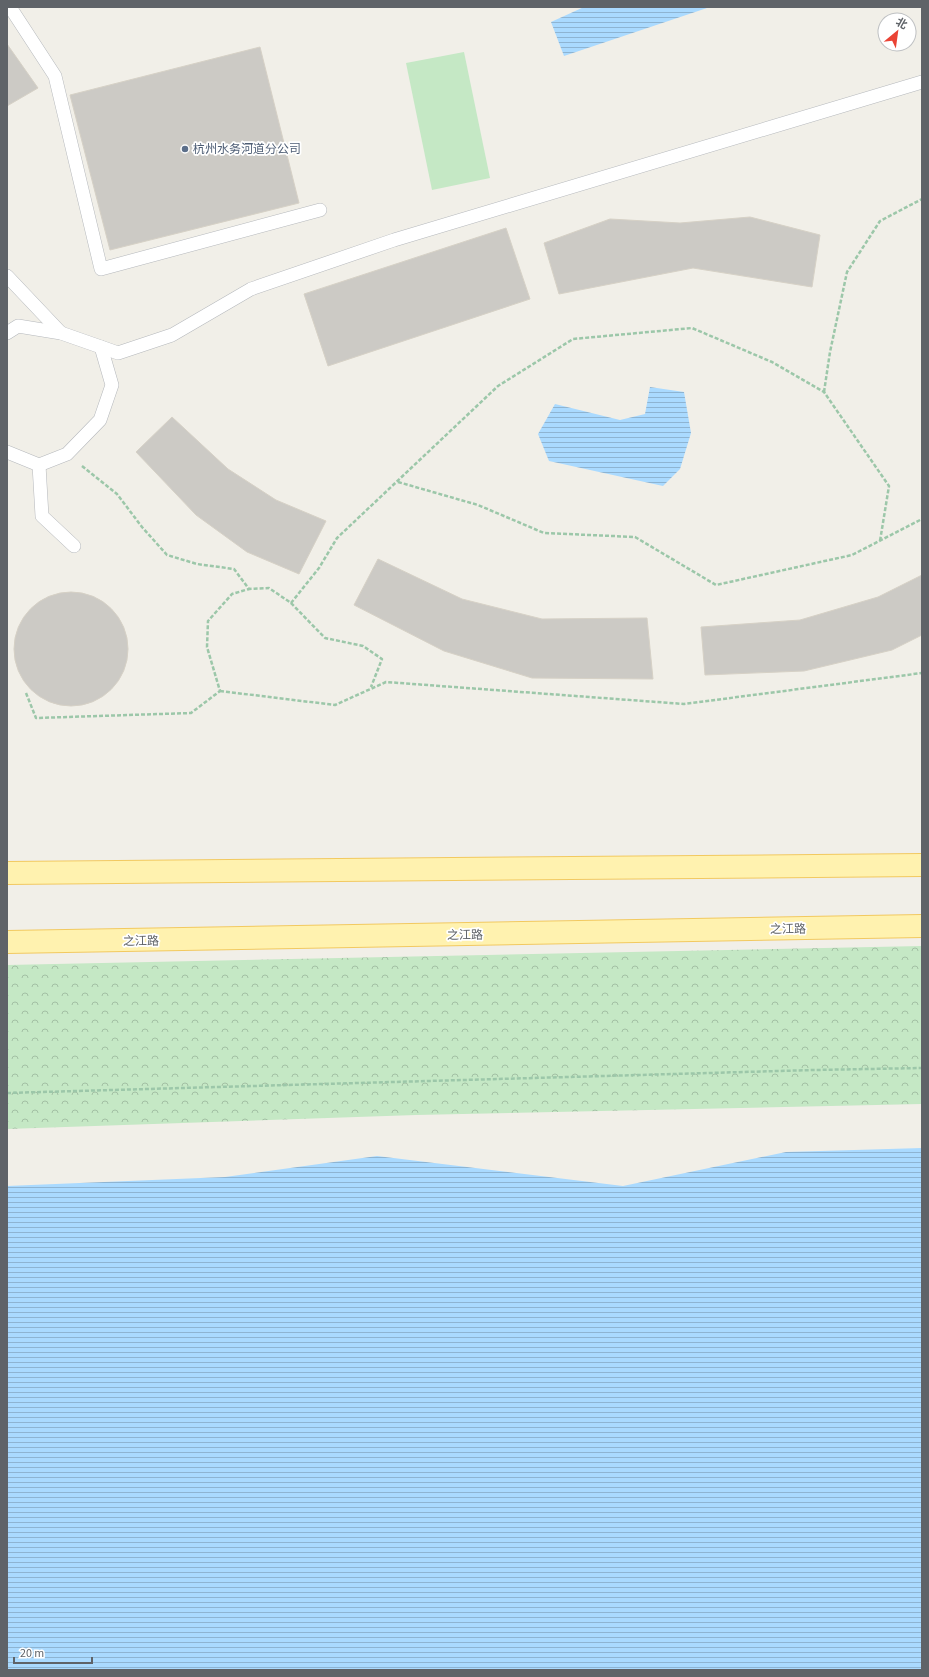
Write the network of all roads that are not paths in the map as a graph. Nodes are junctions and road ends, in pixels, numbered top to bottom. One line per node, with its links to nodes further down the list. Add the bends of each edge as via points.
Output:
1 (10, 7): 3 (lane, via 55,76 100,269)
2 (922, 82): 7 (lane, via 394,240 251,289 172,334 118,353)
3 (320, 210)
4 (7, 276): 6 (lane)
5 (7, 333): 6 (lane, via 18,326)
6 (61, 333): 7 (lane)
7 (101, 348): 9 (lane, via 112,385 100,420 67,454)
8 (7, 452): 9 (lane)
9 (38, 465): 10 (lane, via 42,516)
10 (74, 546)
11 (922, 865): 12 (main road)
12 (7, 873)
13 (922, 926): 14 (main road, 之江路)
14 (7, 942)

